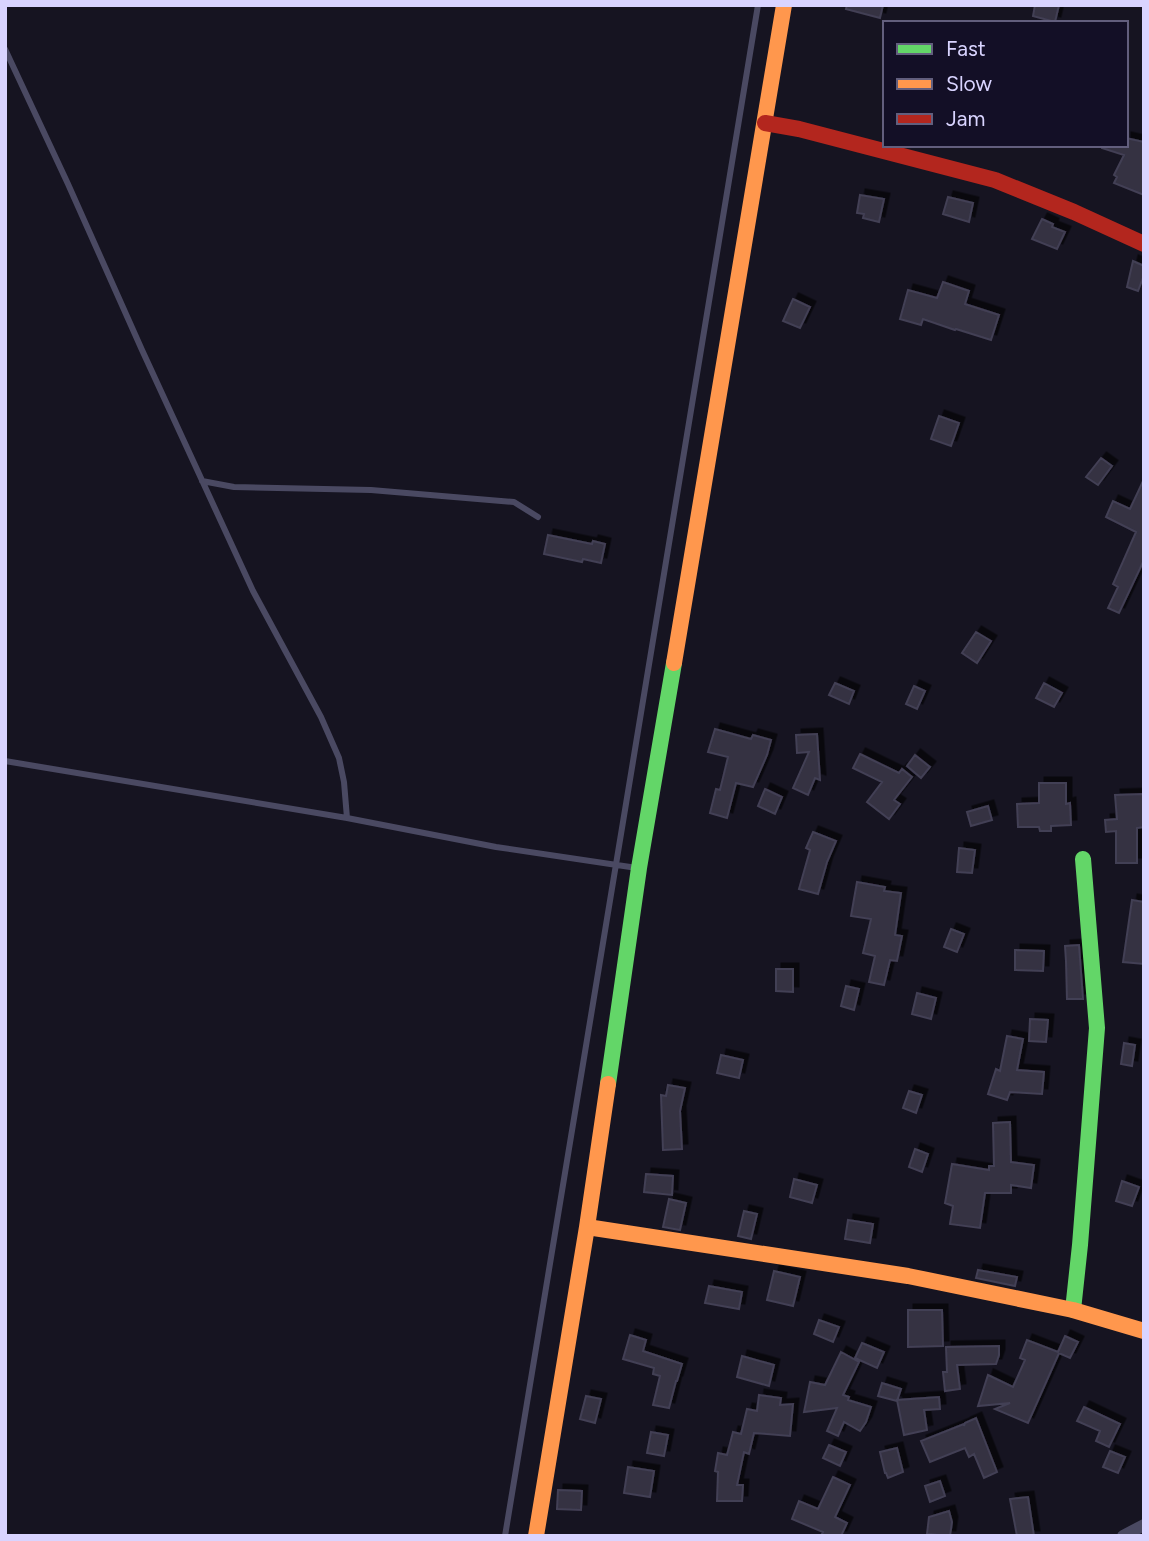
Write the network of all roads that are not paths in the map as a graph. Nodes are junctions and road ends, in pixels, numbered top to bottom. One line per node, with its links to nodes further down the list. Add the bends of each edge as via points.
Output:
1 (758, 5): 11 (lane)
2 (784, 5): 4 (street)
3 (5, 49): 6 (lane)
4 (765, 123): 5 (street, via 995,180); 12 (street)
5 (1144, 244)
6 (202, 481): 7 (lane, via 234,487 370,490 514,502); 9 (lane, via 339,758)
7 (538, 517)
8 (5, 761): 9 (lane)
9 (346, 818): 11 (lane)
10 (1083, 859): 14 (street, via 1097,1028)
11 (615, 865): 12 (lane); 17 (lane)
12 (639, 868): 13 (street)
13 (587, 1227): 14 (street, via 908,1276); 18 (street)
14 (1073, 1310): 15 (street)
15 (1144, 1331)
16 (1144, 1525): 19 (street)
17 (505, 1536)
18 (536, 1536)
19 (1123, 1536)

